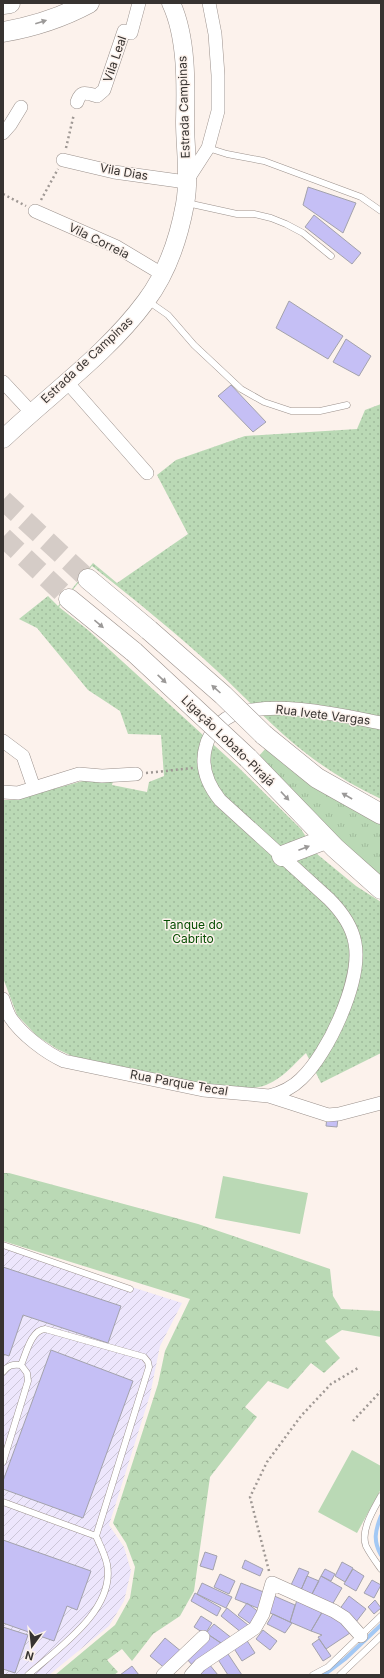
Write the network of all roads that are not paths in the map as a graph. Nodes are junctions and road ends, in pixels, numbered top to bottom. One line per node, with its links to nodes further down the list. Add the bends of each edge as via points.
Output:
1 (10, 3): 5 (main road)
2 (89, 3): 7 (main road, one-way to 2, via 53,19)
3 (139, 3): 8 (street, Vila Leal, via 131,33 124,31 104,90 97,96 84,93 79,96)
4 (209, 3): 12 (street, via 215,34 218,111)
5 (3, 4)
6 (171, 5): 11 (main road, Estrada Campinas, via 184,60)
7 (3, 32)
8 (77, 102)
9 (20, 107): 10 (street)
10 (3, 133)
11 (185, 144): 12 (street); 14 (main road, Estrada Campinas)
12 (208, 148): 14 (street); 17 (lane, via 264,161 361,197)
13 (63, 160): 14 (street, Vila Dias, via 114,172)
14 (186, 182): 15 (main road, Estrada de Campinas)
15 (185, 202): 18 (lane, via 237,214 271,218 303,233); 19 (main road, Estrada de Campinas, via 173,248)
16 (35, 211): 19 (street, Vila Correia, via 117,248)
17 (381, 211)
18 (332, 256)
19 (162, 274): 20 (main road, Estrada de Campinas)
20 (147, 300): 22 (main road, Estrada de Campinas, via 128,324); 23 (lane, via 168,315 194,345 241,389 264,402 292,411 320,410)
21 (3, 382): 24 (street)
22 (67, 382): 24 (main road, Estrada de Campinas); 26 (street)
23 (347, 405)
24 (31, 412): 25 (main road, Estrada de Campinas)
25 (3, 439)
26 (147, 473)
27 (88, 579): 34 (main road, one-way to 27, bridge, via 317,778 264,735 223,695)
28 (69, 599): 35 (main road, Ligação Lobato-Pirajá, one-way to 35, bridge, via 134,652 248,758)
29 (381, 722): 36 (street, Rua Ivete Vargas, via 272,708 235,714 222,721 212,733 204,754 208,781 220,800)
30 (3, 741): 32 (street, via 23,756)
31 (136, 774): 32 (street, via 79,774)
32 (34, 788): 33 (street, via 18,793)
33 (3, 792)
34 (381, 814)
35 (326, 839): 36 (main road, one-way to 35); 37 (main road, Ligação Lobato-Pirajá)
36 (282, 856): 39 (street, Rua Ivete Vargas, via 342,912 355,943 356,961 347,997 323,1052 297,1082 281,1093)
37 (381, 889)
38 (3, 999): 39 (street, Rua Parque Tecal, via 10,1017 23,1031 50,1055 64,1061 203,1090)
39 (269, 1096): 40 (street, Rua Parque Tecal, via 328,1115)
40 (381, 1104)
41 (3, 1245): 42 (lane)
42 (130, 1289)
43 (21, 1365): 44 (lane, via 13,1364); 45 (lane, via 27,1373 28,1381); 48 (lane, via 34,1336 40,1329 144,1357 148,1362 149,1367)
44 (3, 1372)
45 (3, 1462)
46 (381, 1496): 49 (lane, via 368,1522 365,1541)
47 (3, 1502): 48 (lane)
48 (96, 1536): 54 (lane, via 107,1565 102,1599 94,1615 83,1627)
49 (381, 1570)
50 (381, 1616): 51 (lane)
51 (360, 1636): 56 (street, via 345,1618 334,1611 272,1583 263,1614 255,1628 200,1665); 57 (lane, via 328,1667)
52 (381, 1636): 58 (lane)
53 (203, 1637): 55 (street)
54 (28, 1675)
55 (163, 1675)
56 (191, 1675)
57 (313, 1675)
58 (340, 1675)

